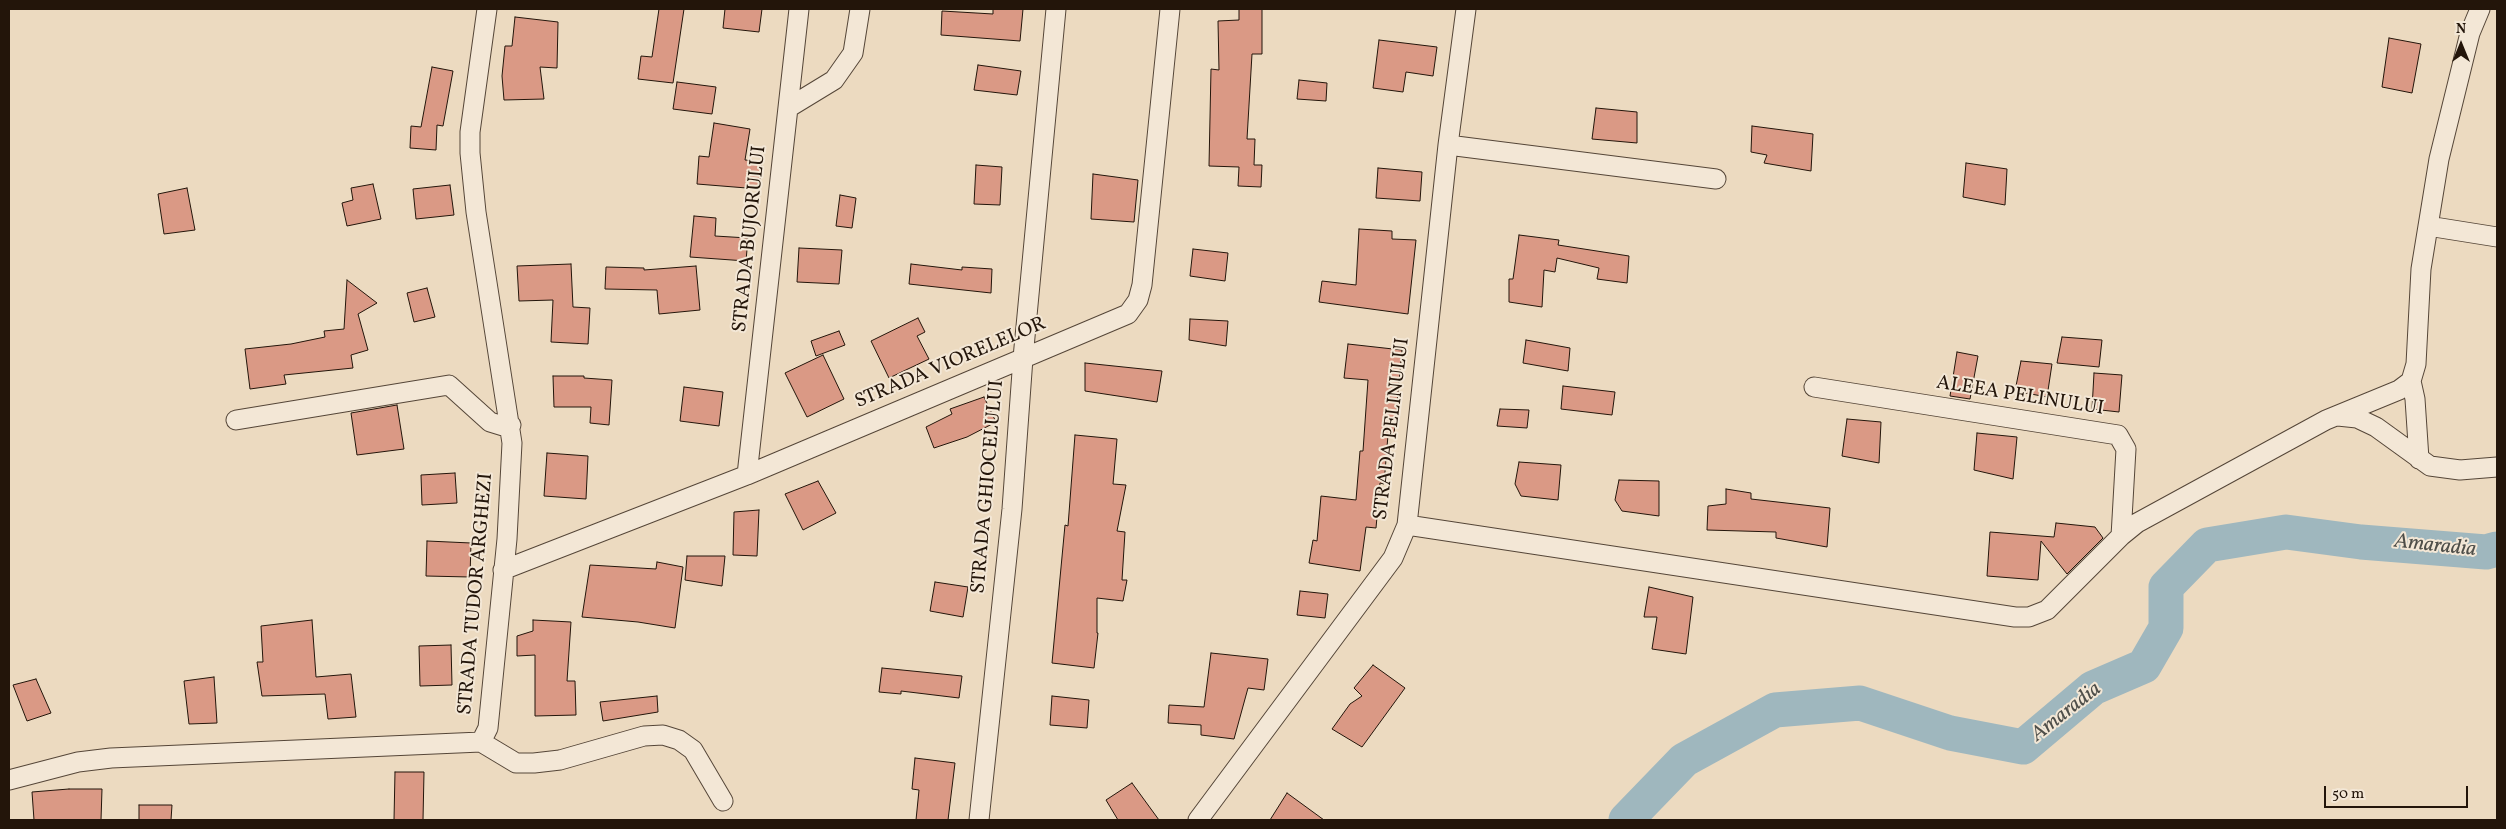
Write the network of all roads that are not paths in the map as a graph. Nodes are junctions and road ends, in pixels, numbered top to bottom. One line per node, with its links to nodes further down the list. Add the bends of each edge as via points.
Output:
1 (487, 9): 18 (street, STRADA TUDOR ARGHEZI, via 470,153 476,212)
2 (800, 9): 8 (street, STRADA BUJORULUI)
3 (860, 9): 8 (street, via 853,53 834,80)
4 (1056, 9): 13 (street, STRADA GHIOCELULUI)
5 (1170, 9): 13 (street, STRADA VIORELELOR, via 1138,300 1128,314)
6 (1466, 9): 9 (street, STRADA PELINULUI)
7 (2480, 9): 11 (street, via 2470,33 2439,160)
8 (788, 108): 21 (street, STRADA BUJORULUI)
9 (1448, 145): 10 (street); 22 (street, STRADA PELINULUI)
10 (1716, 179)
11 (2428, 226): 12 (street); 14 (street, via 2421,269 2416,364)
12 (2497, 238)
13 (1023, 358): 21 (street, STRADA VIORELELOR); 28 (street, STRADA GHIOCELULUI, via 1012,508)
14 (2411, 381): 16 (street, via 2399,390); 19 (street)
15 (1814, 387): 23 (street, ALEEA PELINULUI, via 2118,435 2126,449)
16 (2336, 416): 19 (street, via 2357,418 2376,427); 23 (street, via 2221,476)
17 (236, 420): 18 (street, via 449,385 490,422)
18 (511, 425): 24 (street, STRADA TUDOR ARGHEZI)
19 (2419, 459): 20 (street, via 2430,466 2460,470)
20 (2497, 467)
21 (747, 475): 24 (street, STRADA VIORELELOR)
22 (1406, 526): 23 (street, via 2015,618 2030,617 2047,610); 29 (street, STRADA PELINULUI, via 1393,558)
23 (2121, 536)
24 (503, 570): 25 (street, STRADA TUDOR ARGHEZI, via 488,728)
25 (481, 742): 26 (street, STRADA TUDOR ARGHEZI, via 111,758 78,762); 27 (street, via 516,763 534,763 560,760 644,736 663,735 679,740 693,750)
26 (9, 780)
27 (723, 801)
28 (979, 820)
29 (1198, 820)

